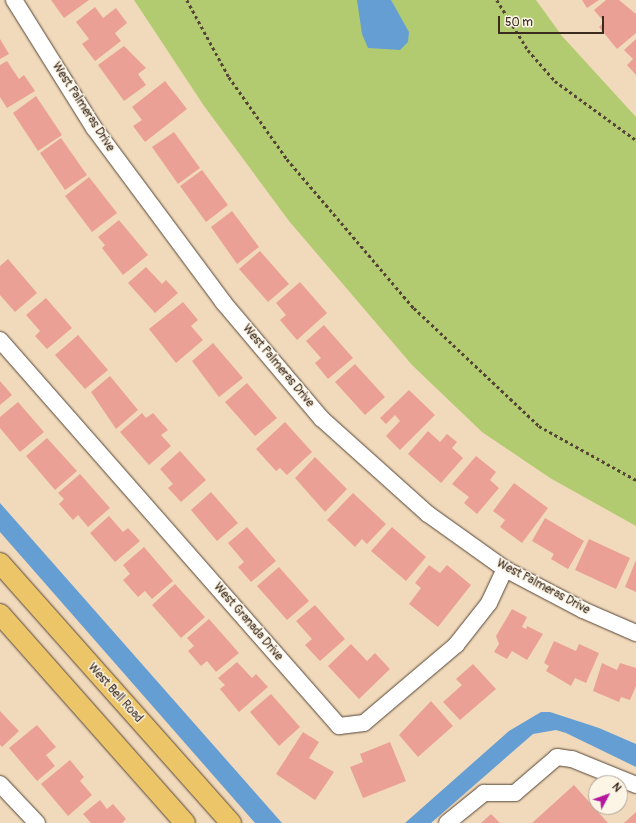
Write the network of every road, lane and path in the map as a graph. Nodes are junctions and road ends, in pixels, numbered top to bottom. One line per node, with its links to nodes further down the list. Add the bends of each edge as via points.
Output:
1 (14, 0): 8 (street, West Palmeras Drive, via 94,128 223,302 322,419 428,514)
2 (187, 0): 6 (path, via 229,77 287,159 414,308 539,426)
3 (497, 0): 4 (path, via 528,50 555,81)
4 (636, 140)
5 (0, 340): 8 (street, West Granada Drive, via 339,726 364,723 456,645 488,602)
6 (636, 480)
7 (0, 563): 15 (main road, West Bell Road)
8 (505, 569): 10 (street, West Palmeras Drive, via 583,610)
9 (0, 614): 14 (main road)
10 (636, 633)
11 (0, 784): 13 (street)
12 (636, 785): 16 (street, via 572,759 558,757 515,793 477,796)
13 (37, 823)
14 (185, 823)
15 (231, 823)
16 (447, 823)

